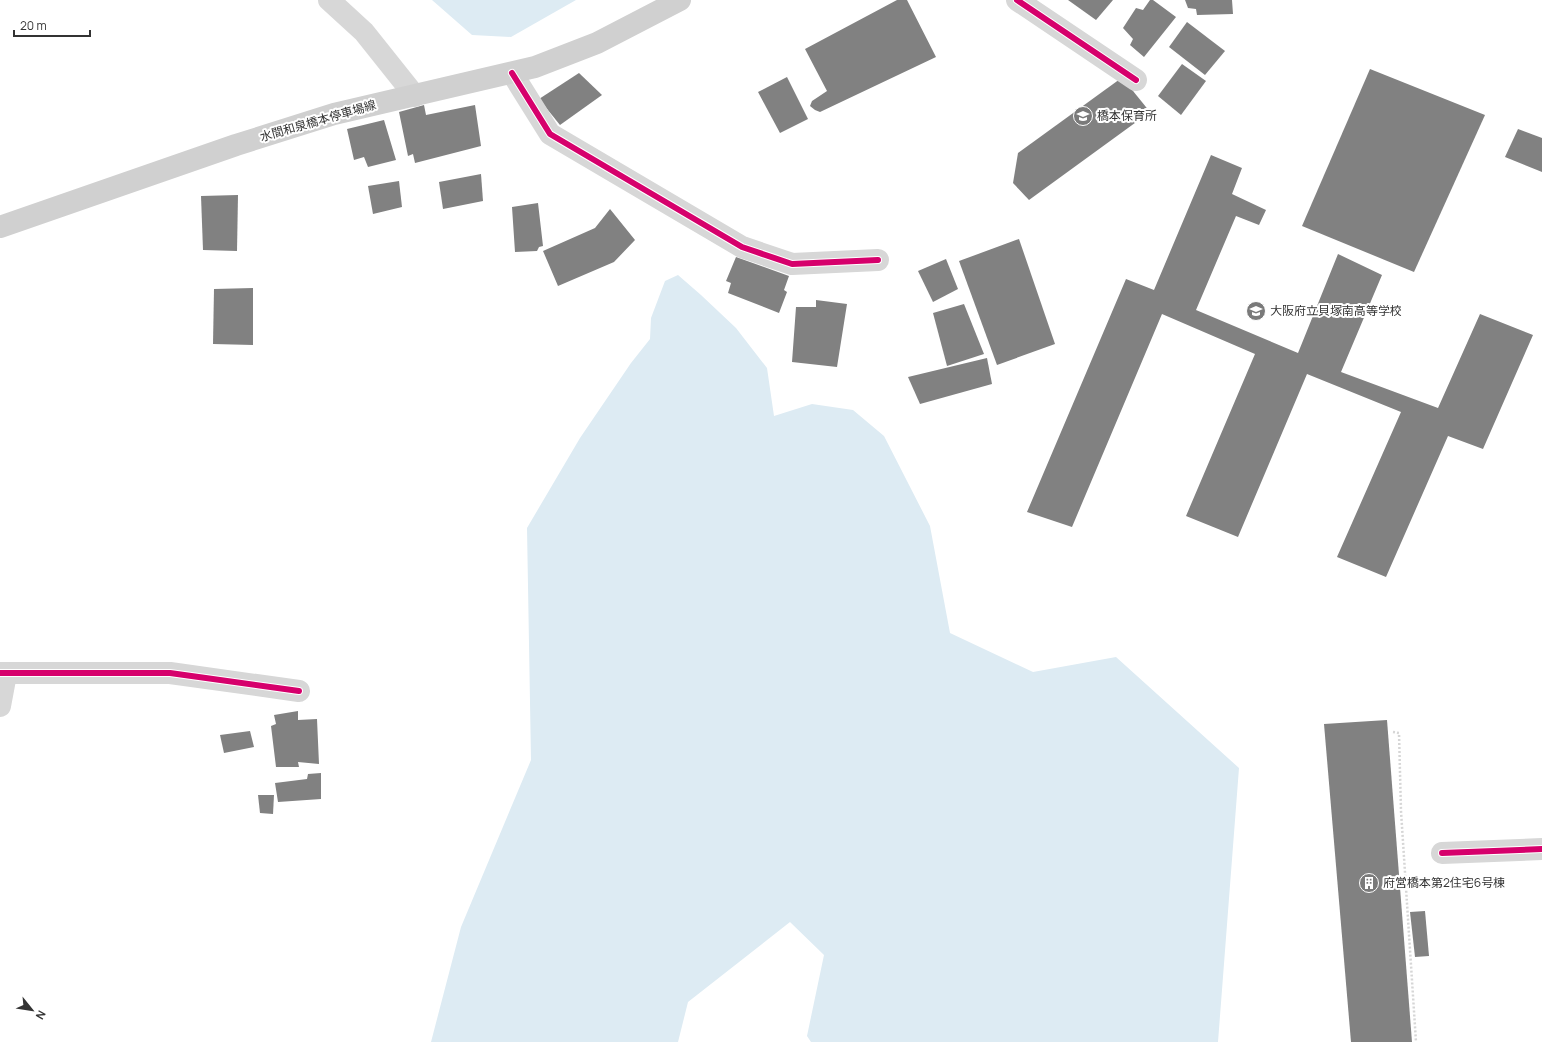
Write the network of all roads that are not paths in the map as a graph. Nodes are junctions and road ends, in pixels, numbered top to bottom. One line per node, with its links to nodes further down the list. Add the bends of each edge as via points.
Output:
1 (328, 0): 6 (street, via 364,32)
2 (680, 0): 4 (main road, 水間和泉橋本停車場線, via 563,58)
3 (1017, 0): 5 (street)
4 (512, 73): 6 (main road, 水間和泉橋本停車場線); 8 (street, via 550,134 742,247 792,264)
5 (1136, 80)
6 (415, 96): 7 (main road, 水間和泉橋本停車場線, via 360,106 326,116)
7 (0, 227)
8 (878, 260)
9 (3, 673): 10 (street, via 170,673); 11 (street)
10 (299, 691)
11 (0, 706)
12 (1542, 849): 13 (street)
13 (1442, 853)

